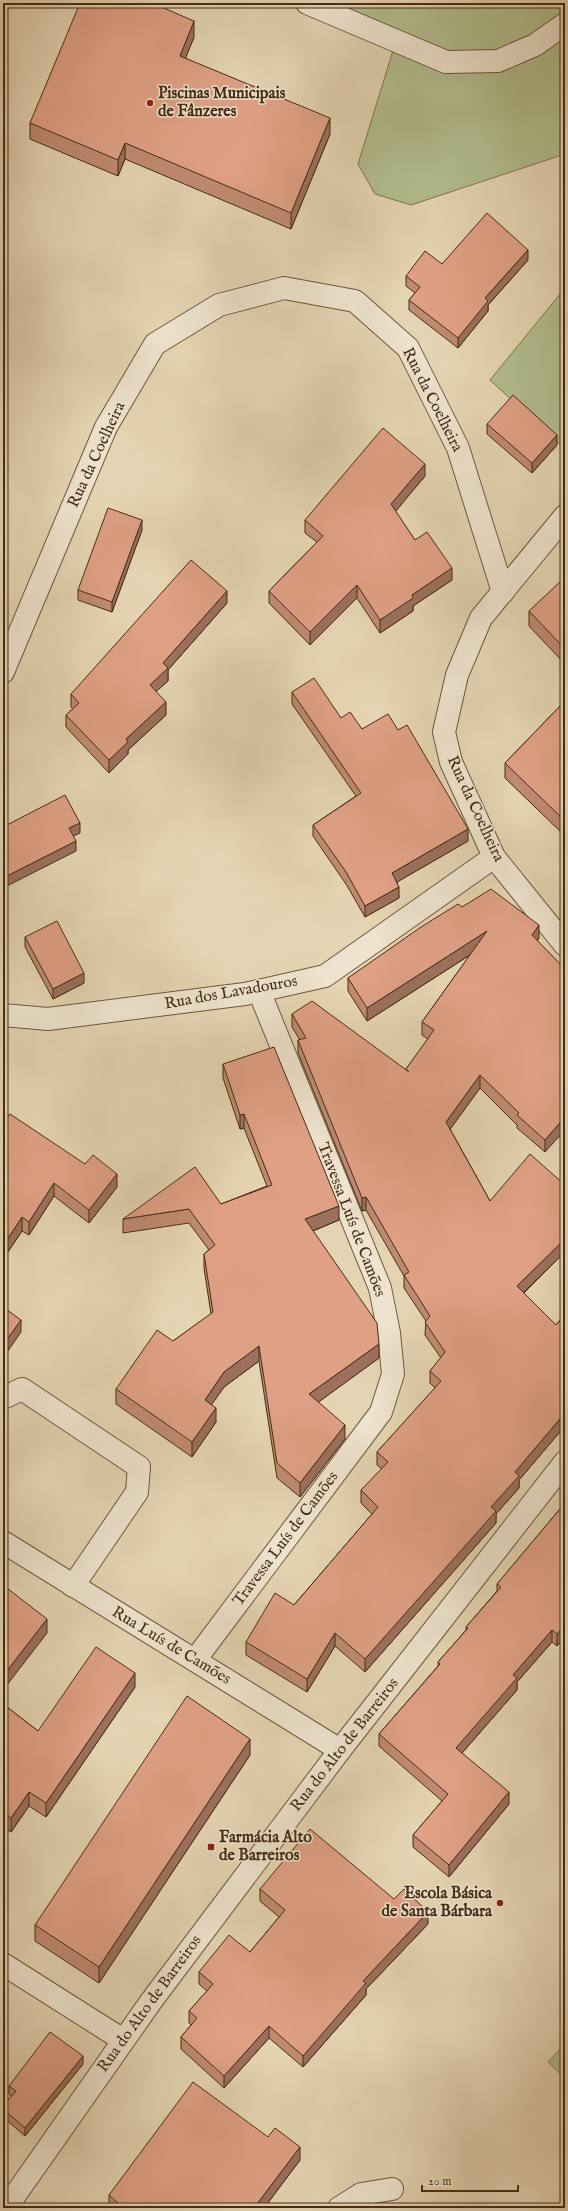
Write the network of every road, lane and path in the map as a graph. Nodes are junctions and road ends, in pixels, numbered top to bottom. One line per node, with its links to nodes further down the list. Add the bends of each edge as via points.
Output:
1 (306, 3): 2 (street, via 446,62 498,61 535,45)
2 (565, 24)
3 (565, 516): 4 (street)
4 (503, 592): 5 (street, Rua da Coelheira, via 458,448 408,348 355,301 284,288 220,305 155,344 106,427); 6 (street, Rua da Coelheira, via 481,618 460,668 444,732 451,762)
5 (3, 672)
6 (494, 857): 7 (street, Rua da Coelheira); 8 (street, Rua dos Lavadouros, via 325,976)
7 (563, 939)
8 (259, 991): 9 (street, Rua dos Lavadouros, via 48,1019); 14 (street, Travessa Luís de Camões, via 380,1288 389,1333 393,1374 381,1412)
9 (5, 1019)
10 (3, 1398): 13 (street, via 22,1390 139,1467 137,1492)
11 (565, 1462): 15 (street, Rua do Alto de Barreiros)
12 (3, 1542): 13 (street, Rua Luís de Camões)
13 (73, 1586): 14 (street, Rua Luís de Camões)
14 (195, 1660): 15 (street, Rua Luís de Camões)
15 (340, 1750): 17 (street, Rua do Alto de Barreiros)
16 (3, 1964): 17 (street)
17 (122, 2040): 19 (street, Rua do Alto de Barreiros)
18 (392, 2189): 20 (street, via 361,2194)
19 (6, 2208)
20 (339, 2208)

